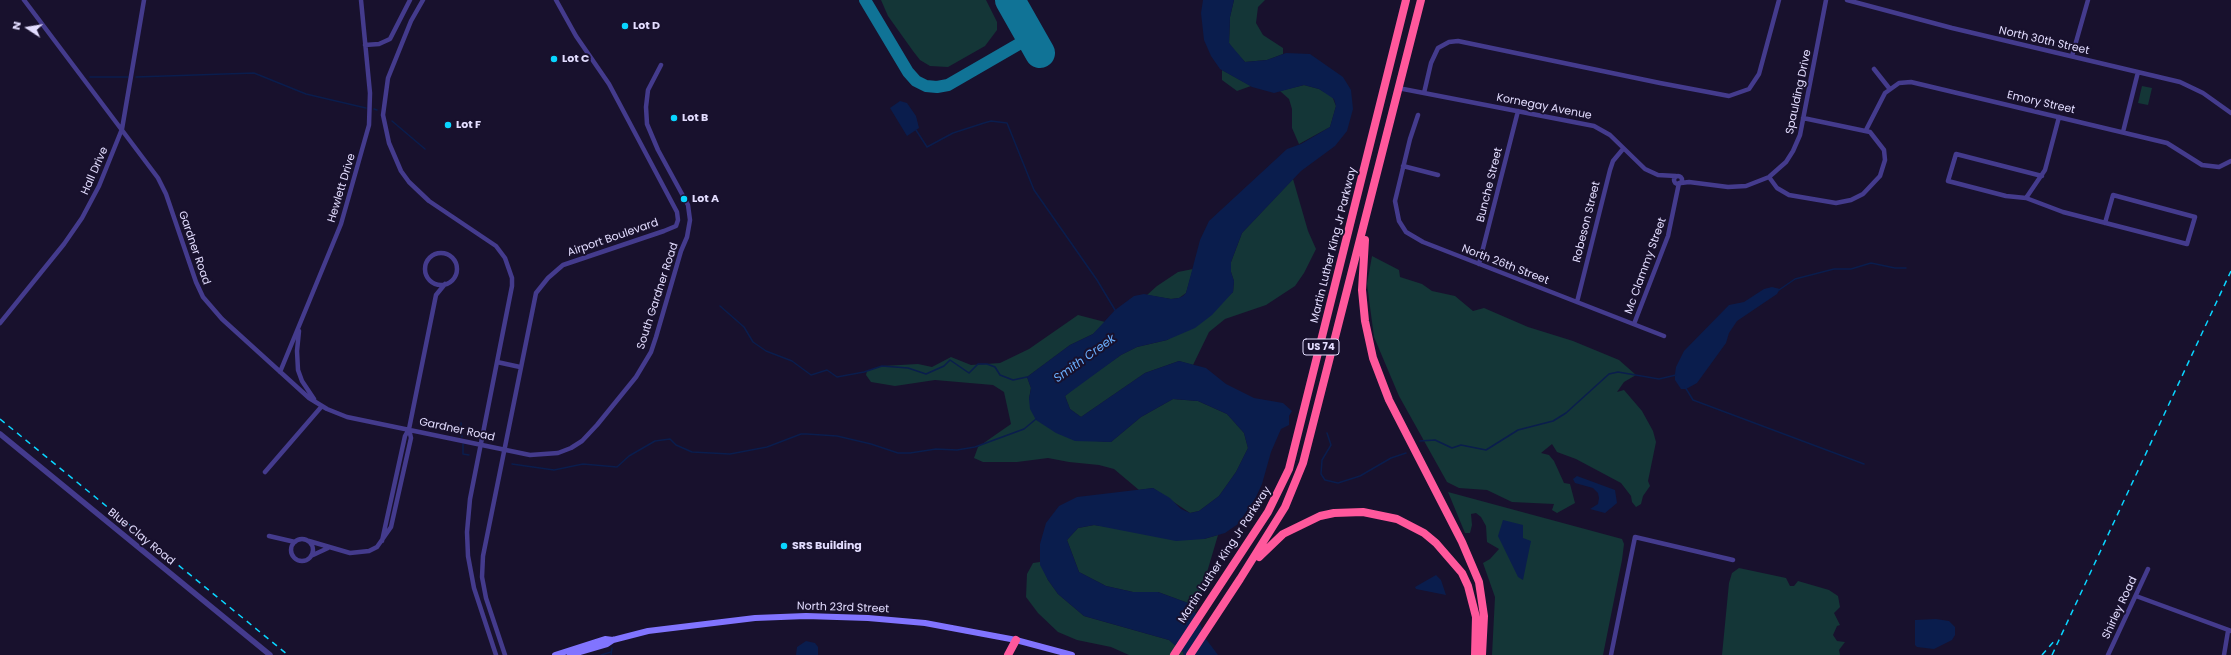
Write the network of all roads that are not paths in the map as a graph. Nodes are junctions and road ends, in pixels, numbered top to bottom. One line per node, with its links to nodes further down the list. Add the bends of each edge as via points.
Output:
1 (24, 0): 26 (street, Gardner Road)
2 (144, 0): 26 (street, Hall Drive)
3 (361, 0): 13 (street, Hewlett Drive)
4 (410, 0): 13 (street, via 390,40)
5 (423, 0): 48 (street, via 388,78 383,101 384,127 394,159 414,188 496,246 508,264 512,286)
6 (556, 0): 49 (street, Airport Boulevard, via 576,36 609,84 677,212 678,220 676,226 664,231 563,265 548,278 536,293)
7 (1406, 0): 77 (highway, Martin Luther King Jr Parkway / US 74, via 1289,469 1268,512)
8 (1421, 0): 18 (highway, Martin Luther King Jr Parkway / US 74)
9 (1779, 0): 20 (street, via 1759,74 1749,89 1729,96 1458,41 1449,42 1438,48 1431,63)
10 (1826, 0): 25 (street, Spaulding Drive)
11 (1847, 0): 14 (street, North 30th Street)
12 (2088, 0): 14 (street)
13 (365, 45): 44 (street, Hewlett Drive, via 370,103 369,125 341,224)
14 (2072, 56): 17 (street, North 30th Street)
15 (661, 65): 55 (street, South Gardner Road, via 648,90 647,124 688,205 690,220 651,352 636,377 582,441 558,453 530,455)
16 (1874, 69): 19 (street)
17 (2138, 72): 22 (street, North 30th Street, via 2186,84); 28 (street)
18 (1398, 88): 20 (street, Kornegay Avenue); 37 (highway, Martin Luther King Jr Parkway / US 74)
19 (1889, 88): 24 (street, Emory Street, via 1899,83 1916,83); 27 (street)
20 (1424, 93): 21 (street, Kornegay Avenue)
21 (1518, 110): 29 (street, Kornegay Avenue, via 1594,126 1610,135); 39 (street, Bunche Street)
22 (2231, 113)
23 (1418, 116): 31 (street)
24 (2059, 117): 28 (street, Emory Street); 33 (street)
25 (1803, 118): 27 (street); 34 (street, Spaulding Drive, via 1793,151 1781,167)
26 (122, 129): 45 (street, Hall Drive, via 99,186 79,222); 50 (street, Gardner Road, via 163,188 203,297 222,319)
27 (1866, 130): 34 (street, via 1880,142 1885,160 1877,181 1856,198 1836,203 1793,196 1777,188)
28 (2123, 132): 30 (street, Emory Street, via 2167,143 2202,165 2219,167)
29 (1623, 149): 35 (street, Kornegay Avenue, via 1645,169); 43 (street, Robeson Street, via 1610,170)
30 (2231, 162)
31 (1403, 166): 32 (street); 39 (street, North 26th Street, via 1395,201 1396,214 1402,227 1417,240)
32 (1438, 175)
33 (2042, 176): 36 (street); 36 (street, via 1956,154 1948,181 2006,196)
34 (1769, 177): 35 (street, Kornegay Avenue, via 1739,187)
35 (1678, 180): 46 (street, Mc Clammy Street, via 1668,236)
36 (2026, 198): 38 (street)
37 (1369, 207): 64 (highway, Martin Luther King Jr Parkway / US 74, via 1303,463 1285,506); 80 (highway, via 1362,290 1373,358 1389,400 1462,542 1476,575 1483,600)
38 (2105, 223): 38 (street, via 2187,244 2195,217 2113,195)
39 (1479, 264): 43 (street, North 26th Street)
40 (432, 282): 41 (street); 41 (street, via 426,273 426,263 432,255 442,253 451,257 456,266 455,276); 42 (street)
41 (445, 284): 42 (street)
42 (436, 295): 52 (street)
43 (1577, 302): 46 (street, North 26th Street)
44 (304, 315): 50 (street, Hewlett Drive); 51 (street, via 298,338 297,360 302,381)
45 (0, 323)
46 (1634, 324): 47 (street, North 26th Street)
47 (1664, 336)
48 (497, 362): 49 (street); 54 (street)
49 (520, 367): 55 (street, Airport Boulevard)
50 (280, 372): 51 (street, Gardner Road)
51 (320, 405): 52 (street, Gardner Road, via 347,417); 56 (street)
52 (409, 430): 54 (street, Gardner Road); 60 (street, via 405,436 382,541 369,551 359,554)
53 (0, 434): 69 (street, Blue Clay Road)
54 (481, 444): 55 (street, Gardner Road); 70 (street, via 470,499 468,556 477,597)
55 (504, 449): 71 (street, Airport Boulevard, via 482,567 486,598)
56 (265, 472)
57 (269, 536): 59 (street)
58 (309, 541): 59 (street, via 302,539); 60 (street); 61 (street)
59 (295, 542): 61 (street, via 291,549 295,559 305,562)
60 (328, 548): 61 (street)
61 (313, 555)
62 (1733, 560): 81 (street, via 1635,537)
63 (2148, 569): 65 (street, Shirley Road)
64 (1240, 579): 78 (highway, Martin Luther King Jr Parkway / US 74); 79 (highway, via 1272,542 1306,521 1327,514 1349,512 1374,513 1397,519 1418,529 1436,542 1462,573 1476,617)
65 (2136, 596): 66 (street); 82 (street, Shirley Road)
66 (2230, 631): 83 (street)
67 (613, 640): 68 (main road, North 23rd Street, via 648,631 720,621 823,616 925,623); 72 (main road, North 23rd Street, via 605,639); 73 (main road, North 23rd Street)
68 (1016, 640): 74 (highway); 75 (highway); 76 (main road, North 23rd Street)
69 (270, 655)
70 (496, 655)
71 (505, 655)
72 (555, 655)
73 (570, 655)
74 (1008, 655)
75 (1014, 655)
76 (1072, 655)
77 (1174, 655)
78 (1190, 655)
79 (1475, 655)
80 (1482, 655)
81 (1611, 655)
82 (2108, 655)
83 (2224, 655)

